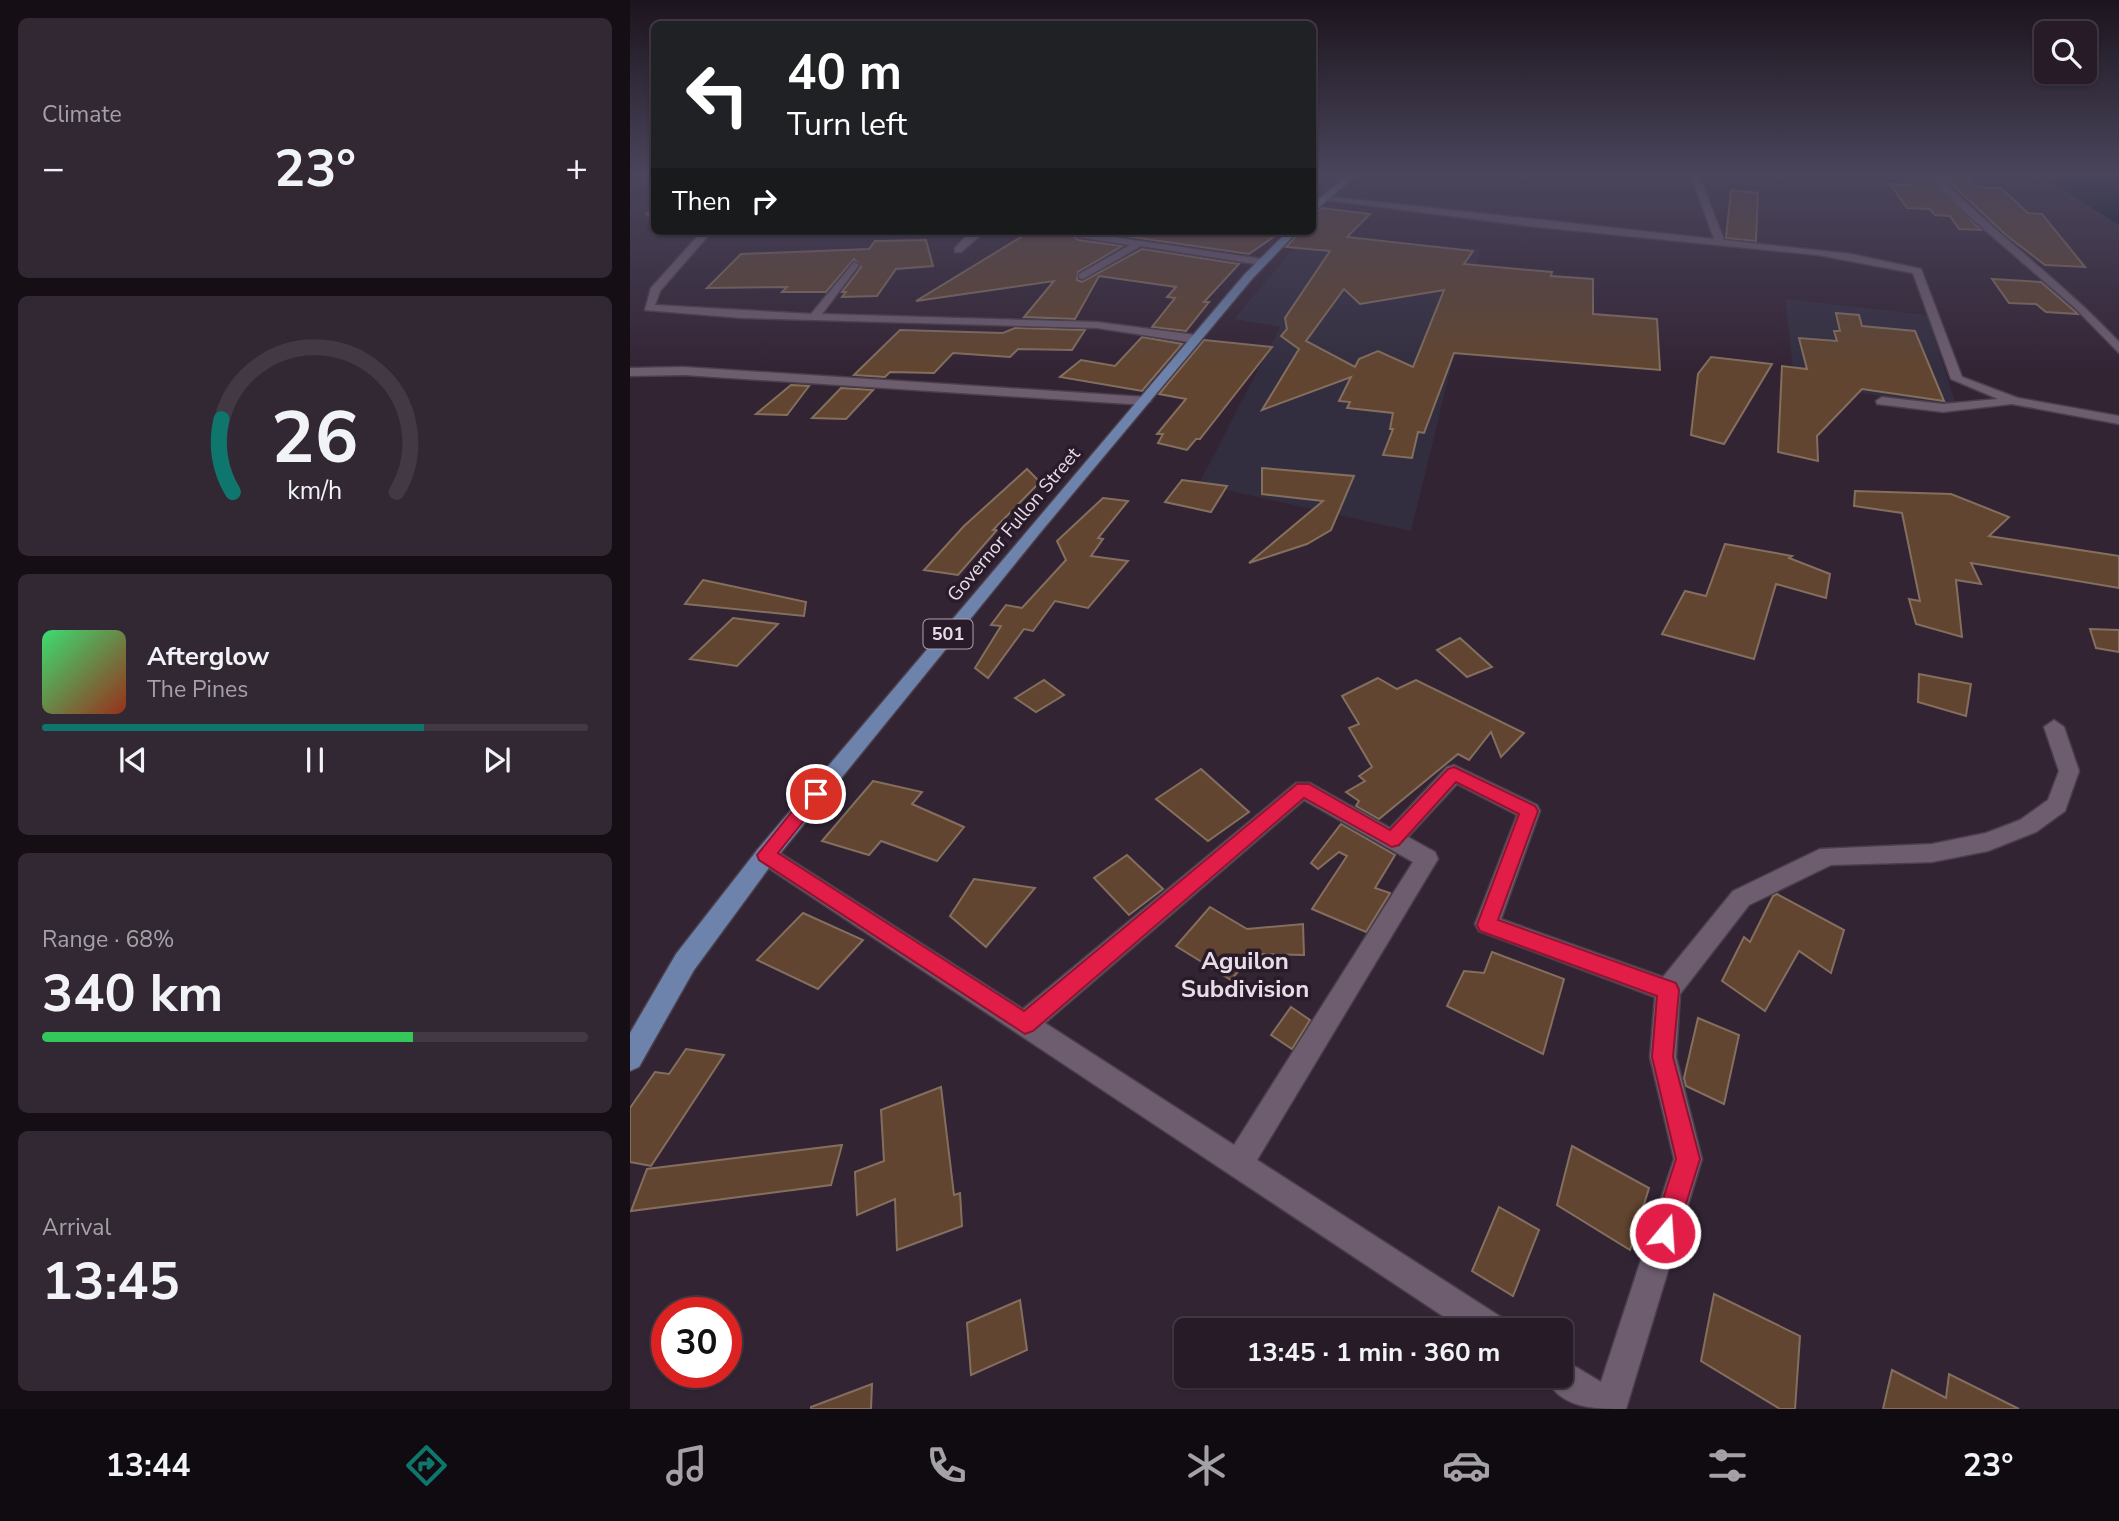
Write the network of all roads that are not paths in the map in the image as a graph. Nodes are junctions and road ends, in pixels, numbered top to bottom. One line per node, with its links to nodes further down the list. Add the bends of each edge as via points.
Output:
1 (700, 239): 14 (street, via 655,290 649,308)
2 (973, 239): 10 (street)
3 (1107, 239): 9 (street)
4 (1285, 239): 11 (main road, Governor Fullon Street / 501)
5 (1689, 239): 8 (street)
6 (1719, 239): 8 (street)
7 (2001, 239): 16 (street, via 2078,304)
8 (1720, 242): 20 (street, via 1874,260 1917,271 1957,379)
9 (1138, 244): 11 (street); 13 (street)
10 (958, 250)
11 (1262, 262): 15 (main road, Governor Fullon Street / 501)
12 (854, 265): 14 (street)
13 (1083, 276)
14 (814, 317): 15 (street, via 1097,325)
15 (1196, 338): 18 (main road, Governor Fullon Street / 501)
16 (2119, 349)
17 (630, 372): 18 (street, via 684,371)
18 (1145, 401): 24 (main road, Governor Fullon Street / 501)
19 (1882, 401): 20 (street, via 1943,408)
20 (2015, 401): 21 (street)
21 (2119, 420)
22 (2054, 727): 25 (street, via 2069,771 2057,804 2028,826 1988,842 1932,853 1828,856 1741,898)
23 (1392, 839): 25 (street, via 1454,773 1529,811 1487,925); 26 (street, via 1303,789); 28 (street, via 1427,859)
24 (766, 855): 26 (street); 27 (main road, Governor Fullon Street / 501, via 685,962)
25 (1668, 990): 30 (street, via 1662,1057 1688,1159 1610,1407)
26 (1025, 1024): 28 (street)
27 (630, 1058)
28 (1239, 1163): 29 (street)
29 (1475, 1318)
30 (1573, 1383)

